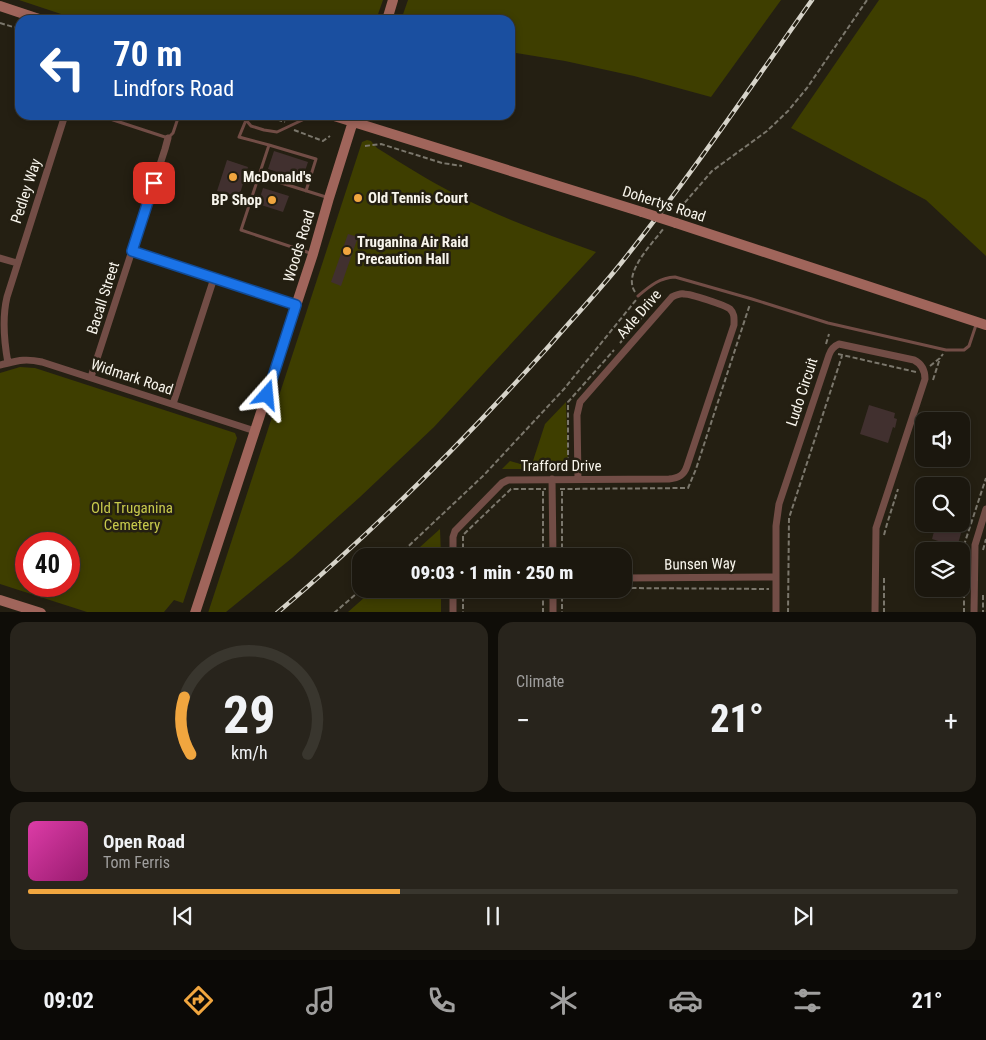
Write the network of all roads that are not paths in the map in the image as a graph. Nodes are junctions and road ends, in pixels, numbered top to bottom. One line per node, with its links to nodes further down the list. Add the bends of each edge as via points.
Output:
1 (394, 0): 4 (main road)
2 (0, 6): 3 (main road)
3 (27, 15)
4 (389, 15)
5 (63, 120): 20 (street, Pedley Way)
6 (113, 120): 12 (lane)
7 (177, 120): 12 (lane, Bacall Street)
8 (246, 120): 9 (lane, via 251,126 277,132); 13 (lane, via 239,136)
9 (302, 120)
10 (353, 120): 16 (main road, Woods Road)
11 (360, 120): 24 (main road, Dohertys Road, bridge)
12 (168, 138): 17 (street, Bacall Street)
13 (269, 145): 14 (lane); 15 (lane, via 316,159)
14 (259, 176): 15 (lane); 18 (lane, via 241,230)
15 (306, 191): 16 (lane)
16 (329, 198): 18 (main road, Woods Road)
17 (132, 251): 21 (street); 27 (street, Bacall Street)
18 (313, 254): 23 (main road, Woods Road)
19 (0, 258): 20 (street)
20 (17, 263): 25 (street, Pedley Way, via 4,308)
21 (214, 278): 23 (street); 28 (street)
22 (638, 296): 24 (lane, via 658,281 674,277 828,323 946,350 964,350)
23 (296, 305): 29 (main road, Woods Road)
24 (982, 324)
25 (8, 363): 26 (street, Widmark Road); 27 (street, Widmark Road, via 32,359)
26 (0, 364)
27 (91, 378): 28 (street, Widmark Road)
28 (173, 404): 29 (street, Widmark Road)
29 (255, 431): 42 (main road, Woods Road)
30 (682, 475): 32 (street, Trafford Drive, via 669,479); 32 (street, Axle Drive, via 734,320 727,307 687,294 672,296 580,402 577,415)
31 (552, 479): 32 (street, Trafford Drive); 34 (street, Trafford Drive, via 505,481 455,530); 35 (street)
32 (578, 479)
33 (986, 508): 47 (street, via 975,544)
34 (453, 548)
35 (553, 548)
36 (776, 577): 37 (street, Bunsen Way); 45 (street, Ludo Circuit); 46 (street, Ludo Circuit, via 779,504 830,351 835,346 846,344 914,360 923,367 925,379 876,528)
37 (632, 578)
38 (453, 598): 43 (street)
39 (553, 598): 44 (street)
40 (0, 600): 41 (main road)
41 (41, 612)
42 (194, 612)
43 (453, 612)
44 (553, 612)
45 (776, 612)
46 (876, 612)
47 (974, 612)

